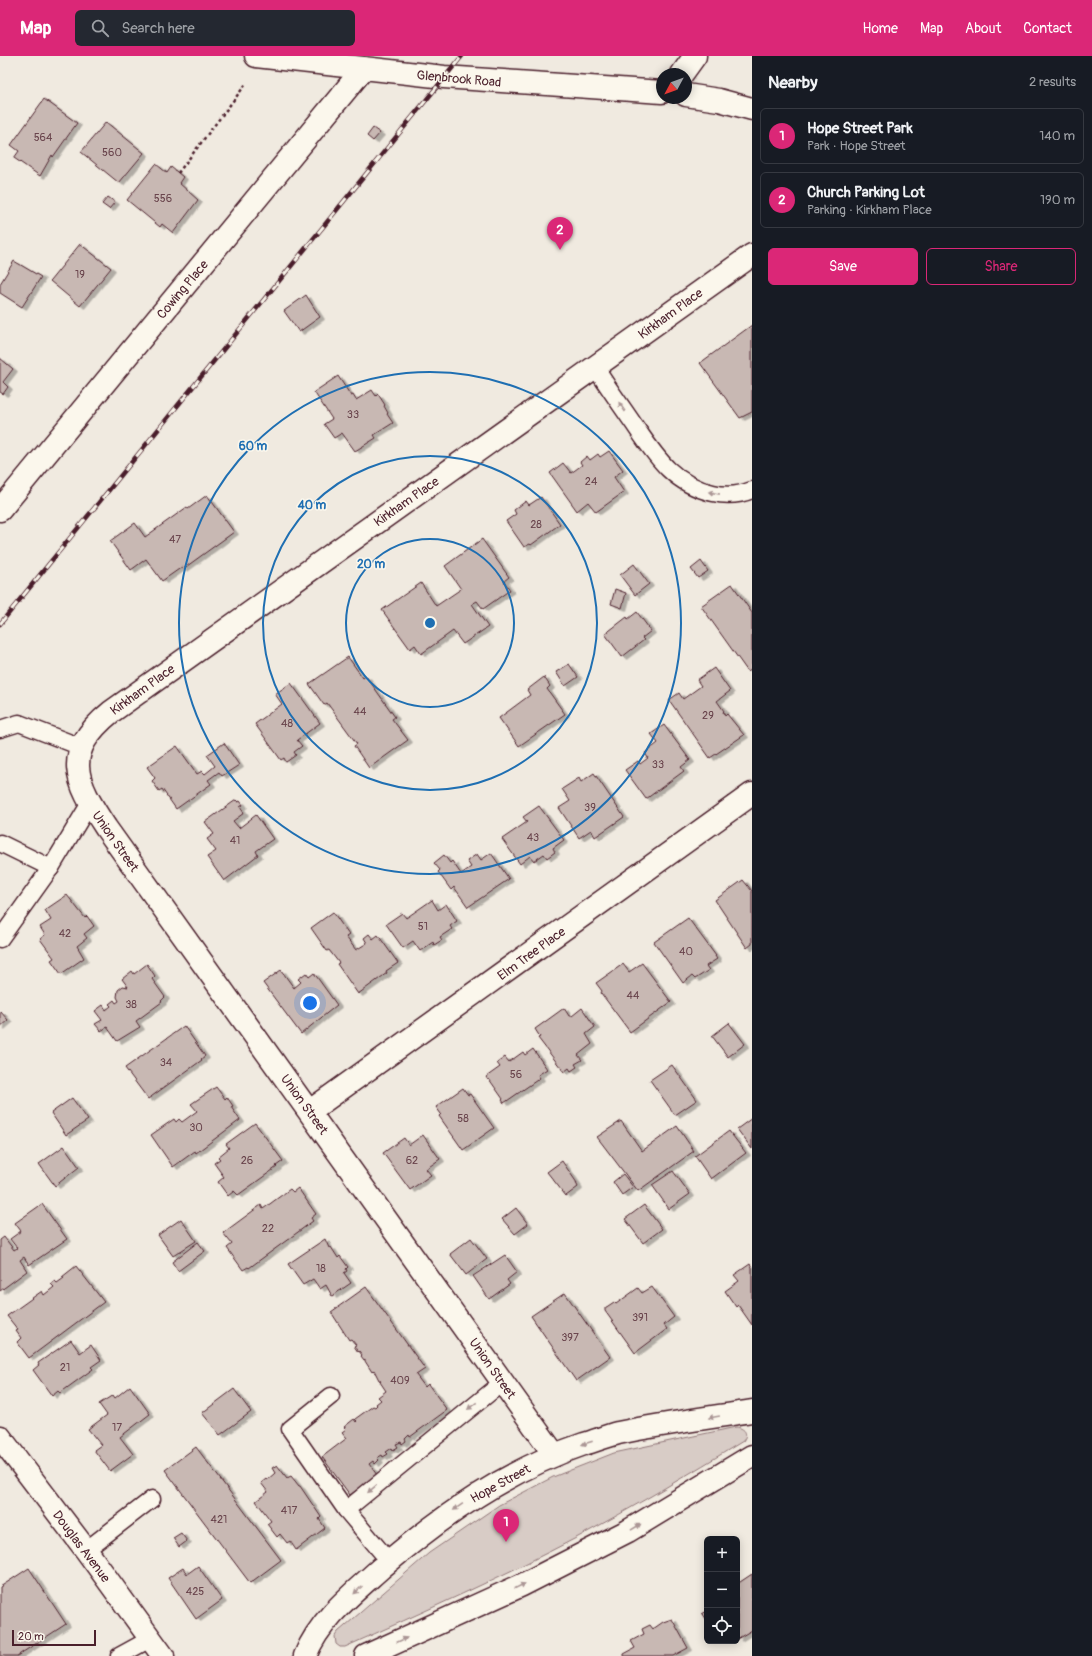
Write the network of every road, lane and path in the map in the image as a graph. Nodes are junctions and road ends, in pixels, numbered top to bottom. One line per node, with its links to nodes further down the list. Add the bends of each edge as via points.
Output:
1 (256, 56): 3 (street, Glenbrook Road)
2 (695, 56): 4 (street)
3 (368, 62): 6 (street, Glenbrook Road, via 444,77); 15 (street, Cowing Place)
4 (686, 68)
5 (246, 84): 10 (path)
6 (656, 92)
7 (692, 96): 8 (street)
8 (752, 109): 9 (street)
9 (752, 113)
10 (178, 173)
11 (752, 245): 12 (street, Kirkham Place)
12 (745, 259): 13 (street, Kirkham Place)
13 (595, 367): 14 (lane, one-way to 13, via 736,495 719,495 688,485 673,474 658,459); 17 (street, Kirkham Place, via 111,712 91,729)
14 (752, 490)
15 (0, 510)
16 (0, 729): 17 (lane, via 19,722)
17 (81, 747): 19 (street, Union Street, via 77,768)
18 (752, 794): 23 (street, Elm Tree Place)
19 (90, 803): 21 (lane); 23 (street, Union Street)
20 (0, 843): 21 (lane)
21 (51, 868): 22 (lane)
22 (0, 939)
23 (310, 1112): 24 (street, Union Street)
24 (503, 1382): 28 (street, Union Street); 31 (lane, one-way to 31)
25 (331, 1396): 31 (lane, via 290,1429)
26 (752, 1411): 28 (street, Hope Street, one-way to 28, via 617,1433)
27 (0, 1437): 32 (street, Douglas Avenue)
28 (554, 1454): 33 (street, Hope Street, one-way to 33, via 460,1506)
29 (752, 1456): 37 (street, one-way to 29, via 522,1585 628,1532)
30 (152, 1499): 32 (lane)
31 (346, 1510): 33 (lane)
32 (86, 1550): 34 (street, Douglas Avenue)
33 (389, 1561): 36 (street, Hope Street, one-way to 36, via 331,1615 318,1630)
34 (156, 1647): 35 (lane)
35 (119, 1656)
36 (305, 1656)
37 (366, 1656)

